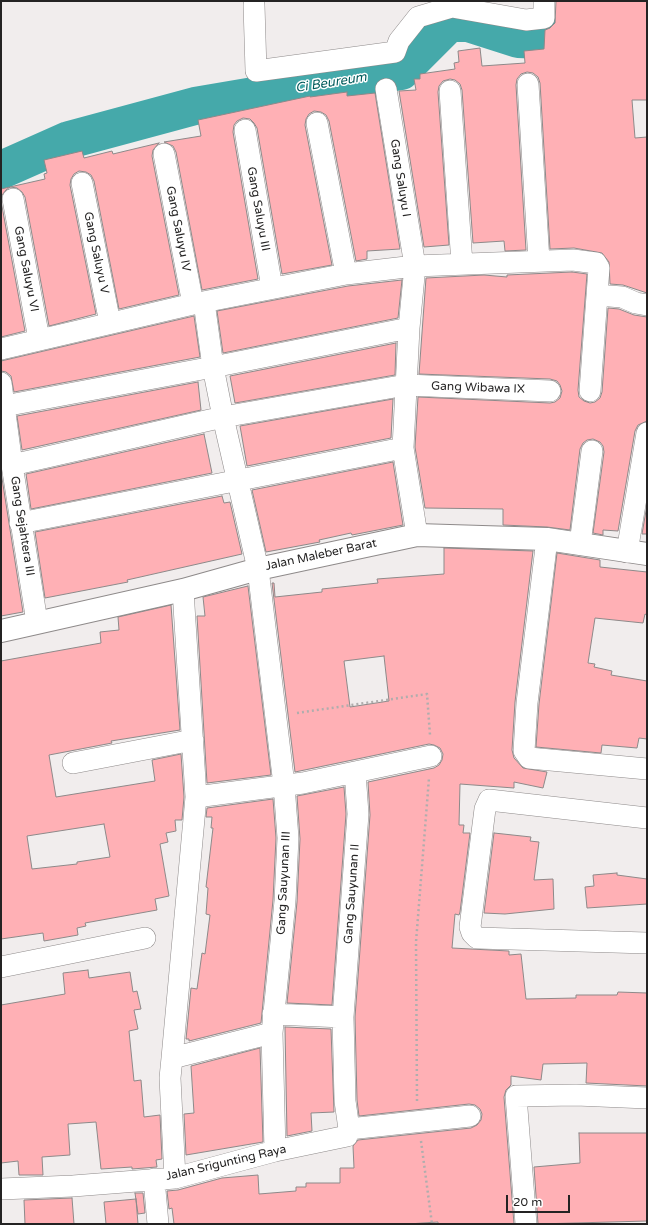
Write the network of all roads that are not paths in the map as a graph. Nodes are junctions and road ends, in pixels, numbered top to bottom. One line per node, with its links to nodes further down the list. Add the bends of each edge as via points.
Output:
1 (544, 1): 2 (street, via 544,18 526,20 452,7 418,16 399,40 395,52 256,71)
2 (254, 5)
3 (528, 84): 11 (street)
4 (386, 89): 13 (street, Gang Saluyu I)
5 (450, 91): 12 (street)
6 (316, 123): 14 (street)
7 (245, 130): 15 (street, Gang Saluyu III)
8 (164, 154): 17 (street, Gang Saluyu IV)
9 (82, 183): 19 (street, Gang Saluyu V)
10 (13, 199): 21 (street, Gang Saluyu VI)
11 (539, 261): 12 (street); 16 (street, via 573,260 599,264)
12 (462, 264): 13 (street)
13 (415, 266): 14 (street); 20 (street, Gang Saluyu I)
14 (346, 274): 15 (street)
15 (272, 288): 17 (street)
16 (597, 295): 18 (street, via 622,297); 27 (street)
17 (198, 303): 19 (street); 23 (street, Gang Saluyu IV)
18 (647, 305)
19 (110, 323): 21 (street)
20 (409, 328): 23 (street); 25 (street, Gang Saluyu I)
21 (39, 340): 22 (street)
22 (1, 348)
23 (213, 367): 28 (street); 29 (street, Gang Saluyu IV)
24 (1, 383): 28 (street, Gang Sejahtera III)
25 (406, 386): 26 (street, Gang Wibawa IX); 29 (street, Gang Wibawa IX); 31 (street, Gang Saluyu I)
26 (550, 391)
27 (590, 391)
28 (4, 406): 33 (street, Gang Sejahtera III)
29 (223, 417): 33 (street, Gang Wibawa IX); 34 (street, Gang Sauyunan III)
30 (647, 433): 39 (street)
31 (402, 448): 34 (street); 36 (street, Gang Saluyu I)
32 (592, 451): 38 (street)
33 (7, 453): 35 (street, Gang Sejahtera III)
34 (238, 481): 35 (street); 40 (street, Gang Sauyunan III)
35 (20, 523): 42 (street, Gang Sejahtera III)
36 (417, 535): 37 (street, Jalan Maleber Barat); 40 (street, Jalan Maleber Barat)
37 (547, 539): 38 (street, Jalan Maleber Barat); 47 (street, via 527,703 524,751 529,758)
38 (580, 544): 39 (street, Jalan Maleber Barat)
39 (637, 553)
40 (258, 569): 41 (street, Jalan Maleber Barat); 49 (street, Gang Sauyunan III)
41 (183, 590): 42 (street, Jalan Maleber Barat); 44 (street)
42 (37, 622): 43 (street, Jalan Maleber Barat)
43 (1, 631)
44 (193, 740): 46 (street); 50 (street)
45 (431, 756): 48 (street)
46 (73, 763)
47 (647, 769)
48 (356, 772): 49 (street); 55 (street, Gang Sauyunan II, via 358,814)
49 (284, 785): 50 (street); 56 (street, Gang Sauyunan III, via 288,838 285,901)
50 (196, 797): 57 (street)
51 (647, 818): 53 (street, via 489,800 485,809 470,927 478,938)
52 (145, 938): 54 (street)
53 (647, 943)
54 (1, 967)
55 (343, 1017): 56 (street); 60 (street, Gang Sauyunan II, via 345,1101)
56 (272, 1024): 57 (street); 61 (street, Gang Sauyunan III)
57 (172, 1058): 62 (street, via 170,1078)
58 (647, 1098): 66 (street, via 516,1096)
59 (470, 1116): 60 (street)
60 (349, 1129): 61 (street, Jalan Srigunting Raya, via 347,1136 344,1137)
61 (275, 1151): 62 (street, Jalan Srigunting Raya)
62 (175, 1178): 63 (street, Jalan Srigunting Raya)
63 (154, 1179): 64 (street, Jalan Srigunting Raya); 65 (street)
64 (1, 1189)
65 (158, 1224)
66 (526, 1224)

